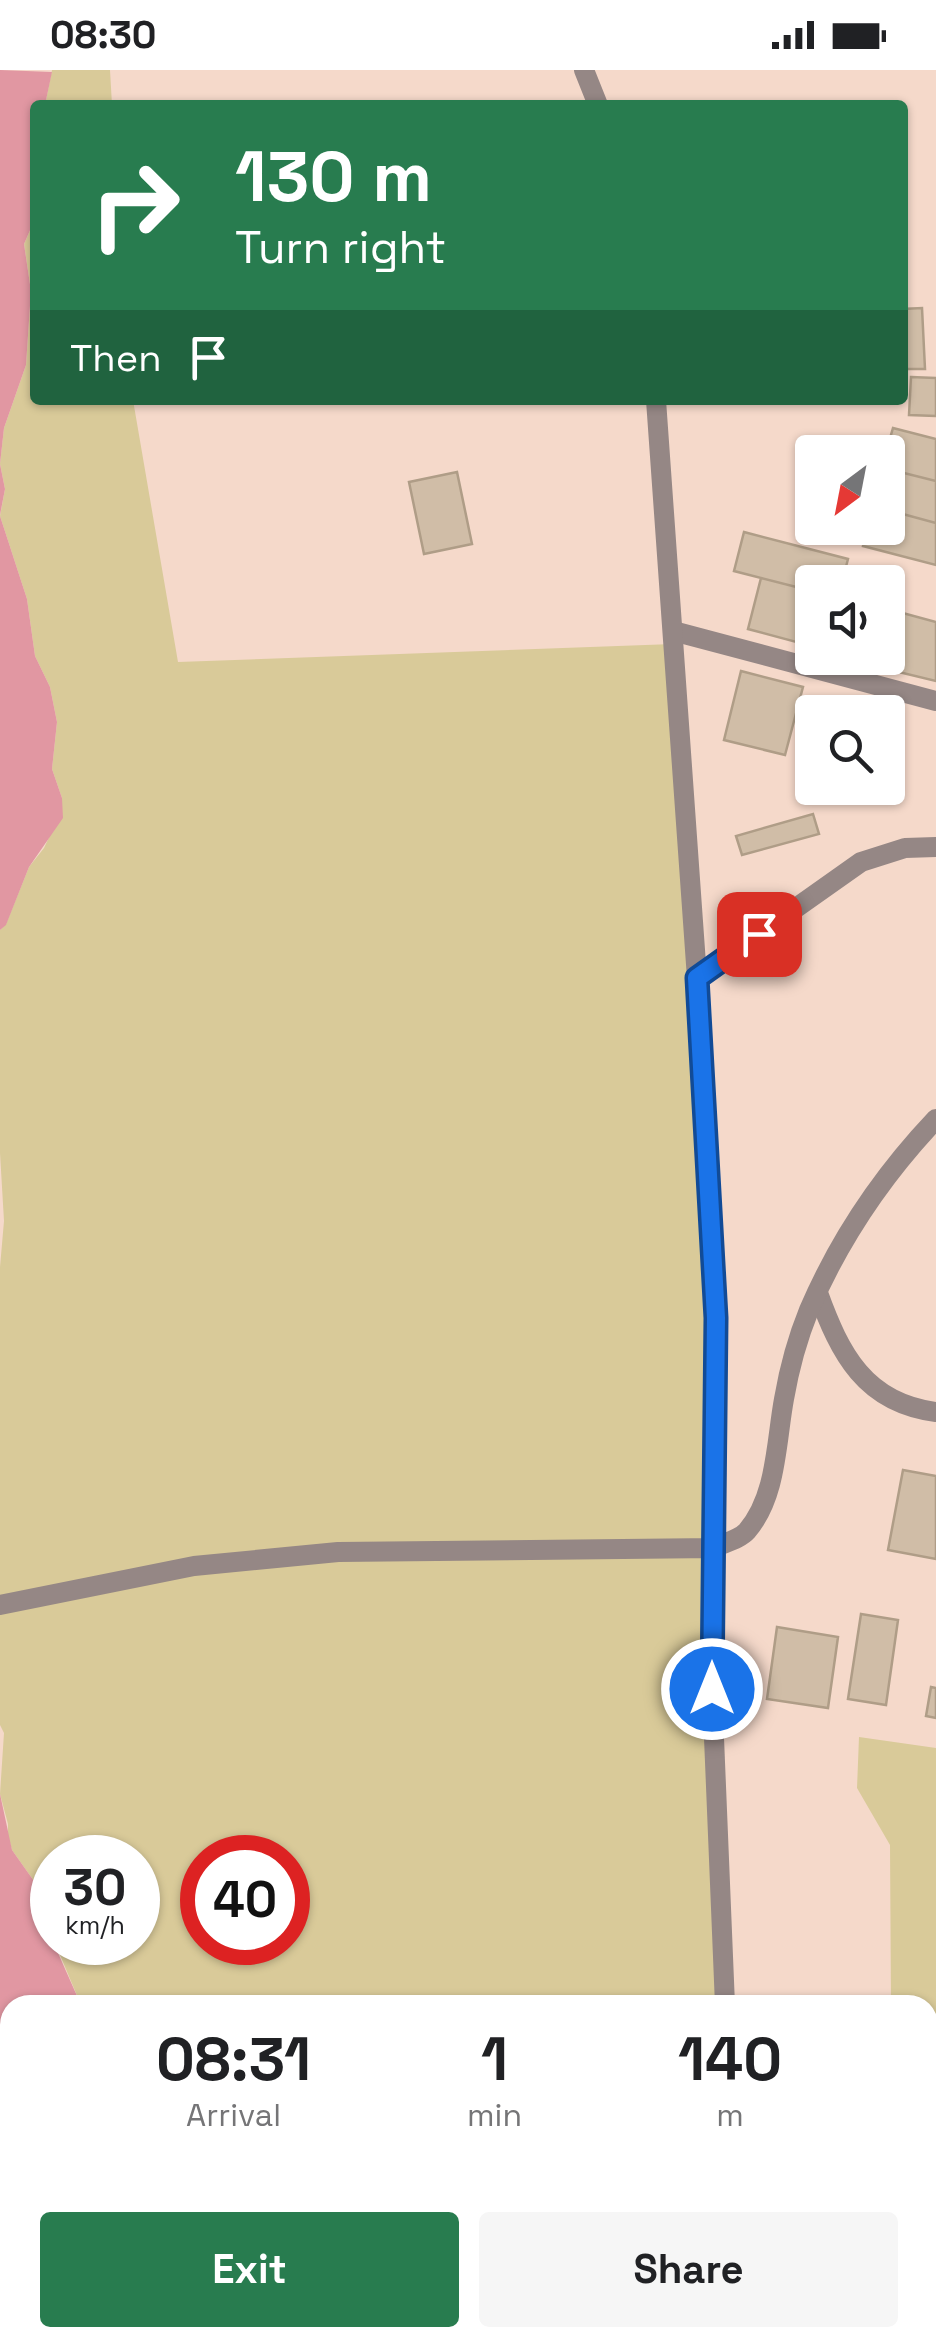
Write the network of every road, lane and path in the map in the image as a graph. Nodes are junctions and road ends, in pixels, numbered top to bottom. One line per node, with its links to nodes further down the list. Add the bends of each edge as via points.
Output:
1 (584, 70): 2 (street)
2 (596, 100)
3 (656, 405): 4 (street)
4 (672, 632): 5 (street); 7 (street)
5 (936, 701)
6 (936, 847): 7 (street, via 905,848 862,862)
7 (697, 978): 11 (street, via 716,1318)
8 (936, 1120): 9 (street, via 868,1199)
9 (818, 1293): 10 (street, via 836,1343 860,1375 888,1398); 11 (street, via 784,1396 765,1502 746,1534)
10 (936, 1412)
11 (714, 1548): 12 (street, via 338,1552 194,1566); 13 (street, via 712,1689)
12 (0, 1604)
13 (725, 1995)

